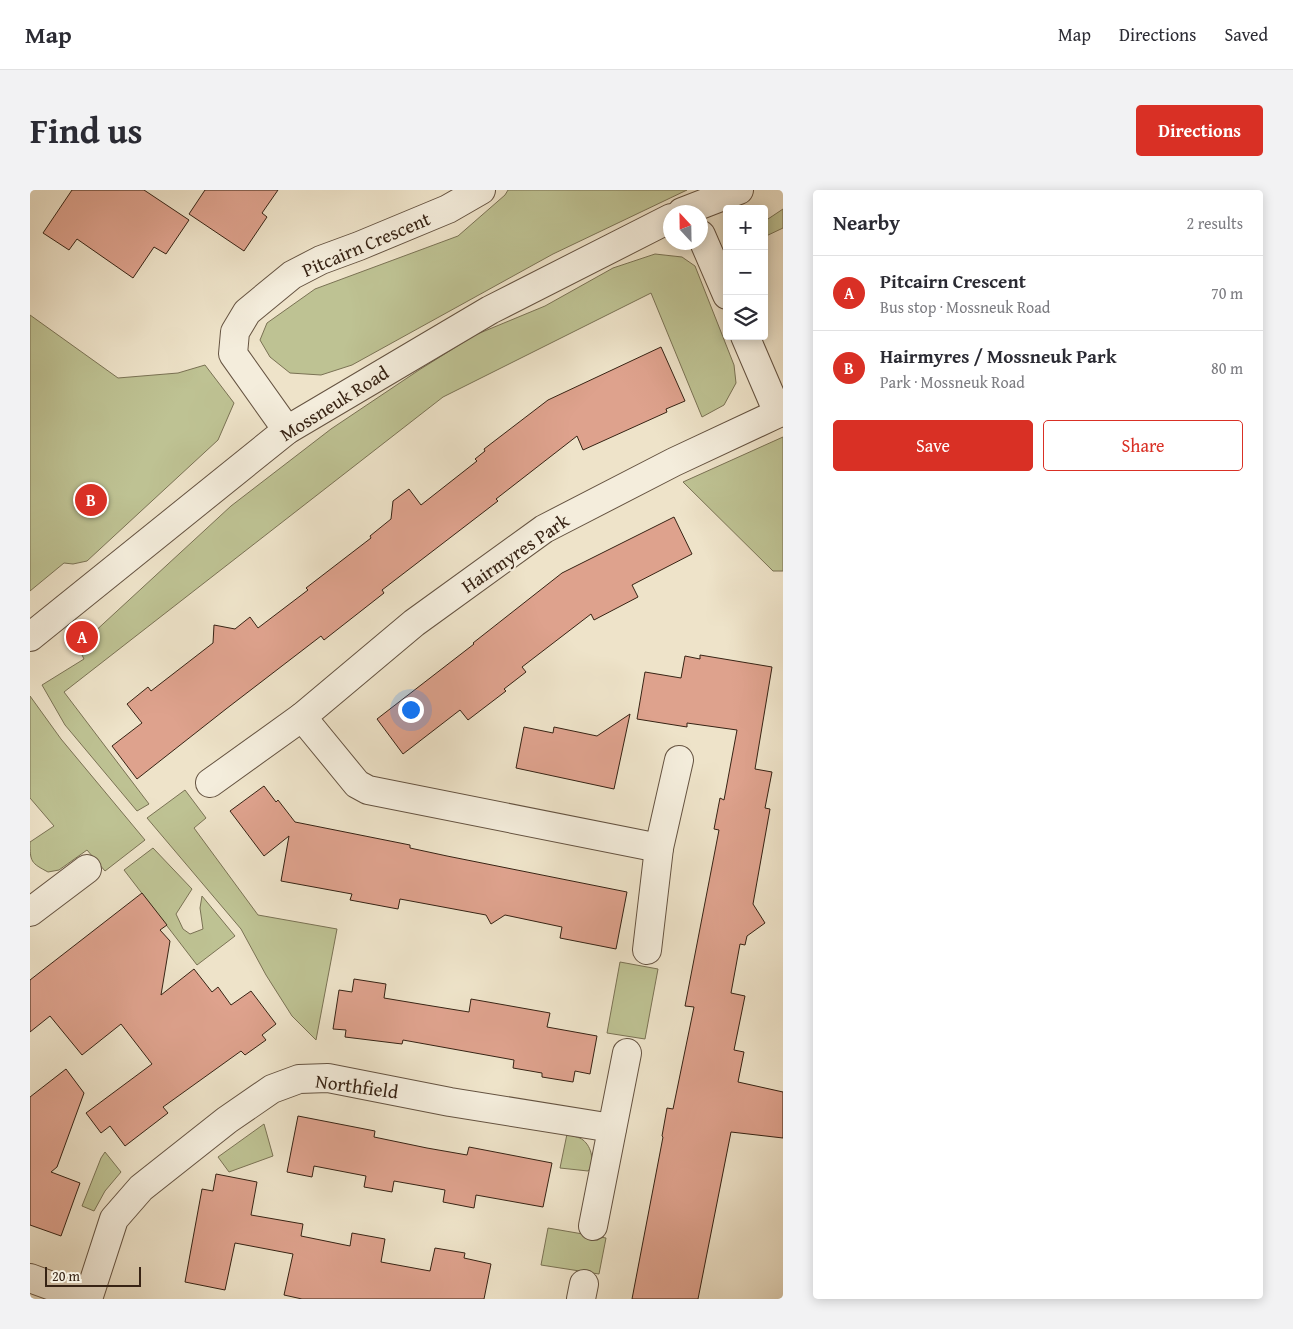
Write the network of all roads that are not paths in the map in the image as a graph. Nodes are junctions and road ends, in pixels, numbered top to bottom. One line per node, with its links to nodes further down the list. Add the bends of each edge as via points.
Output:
1 (481, 190): 9 (street, Pitcairn Crescent, via 448,210 314,263 292,275 247,312 234,332 233,354)
2 (739, 190): 3 (street, Mossneuk Road)
3 (702, 205)
4 (663, 223): 9 (street, Mossneuk Road, via 490,310)
5 (707, 250): 6 (street)
6 (723, 286)
7 (747, 340): 8 (street)
8 (781, 412): 11 (street, Hairmyres Park, via 674,462 544,529 414,623)
9 (287, 430): 10 (street, Mossneuk Road)
10 (30, 637)
11 (302, 716): 13 (street, Hairmyres Park); 14 (street, via 357,784 368,790)
12 (679, 760): 14 (street)
13 (210, 782)
14 (659, 848): 17 (street)
15 (87, 869): 16 (street)
16 (35, 899)
17 (647, 950)
18 (627, 1053): 19 (street)
19 (612, 1128): 20 (street); 22 (street, Northfield, via 328,1078 299,1079 272,1089 227,1120 141,1188 114,1219)
20 (593, 1226)
21 (30, 1278): 22 (street)
22 (87, 1299)

